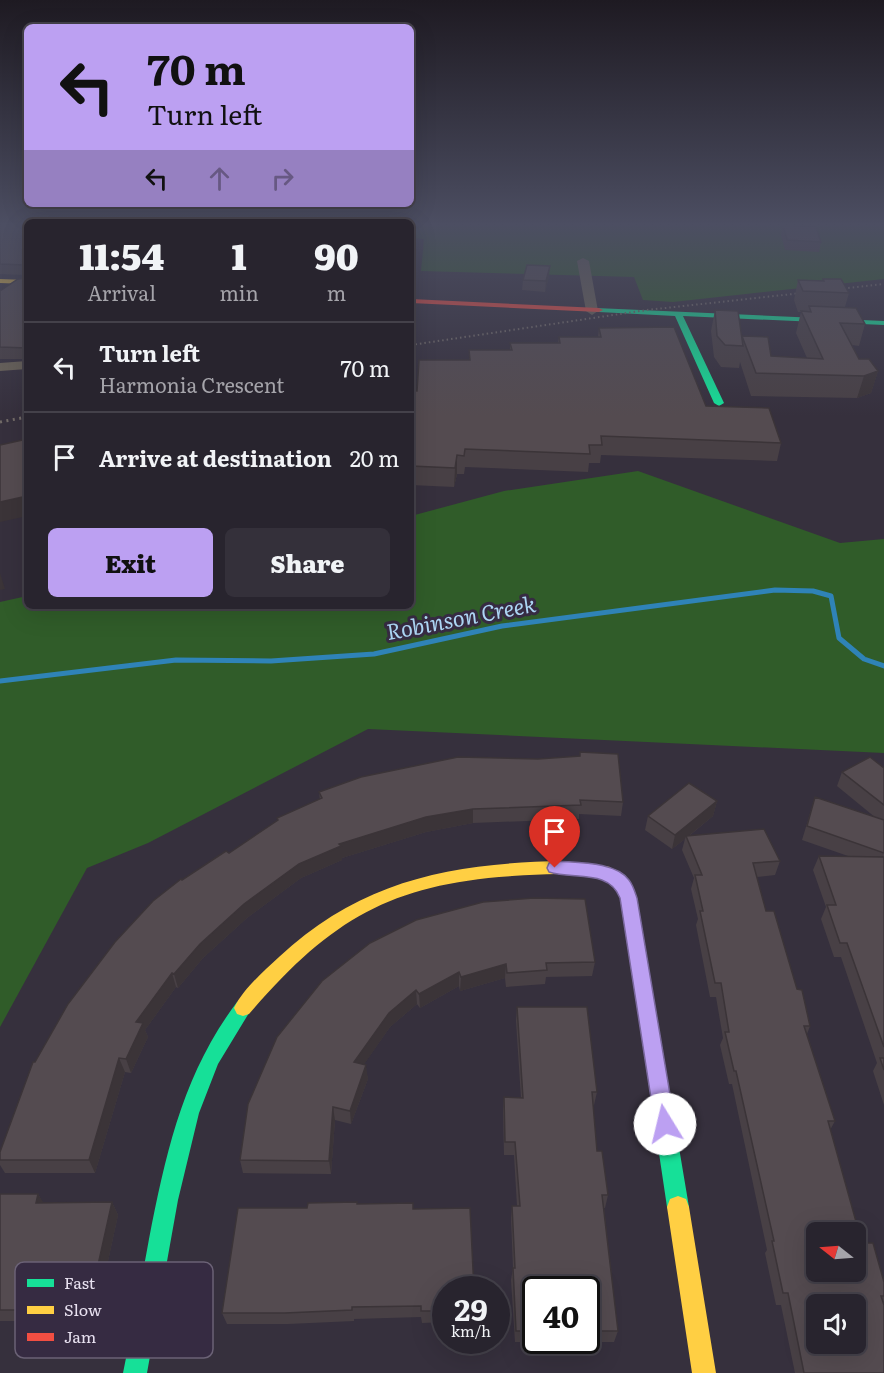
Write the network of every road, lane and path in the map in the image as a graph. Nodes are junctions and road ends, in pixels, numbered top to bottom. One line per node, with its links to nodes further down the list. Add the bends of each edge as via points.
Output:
1 (588, 288): 3 (street)
2 (414, 301): 3 (street)
3 (592, 311): 4 (street)
4 (678, 314): 5 (street); 8 (street)
5 (884, 322)
6 (24, 365): 7 (street)
7 (0, 367)
8 (719, 403)
9 (156, 1262): 12 (street, via 179,1141 216,1046 267,977 297,948 324,927 397,889 456,873 580,868 613,876 623,884 629,898)
10 (138, 1358): 11 (street)
11 (135, 1373)
12 (704, 1373)

